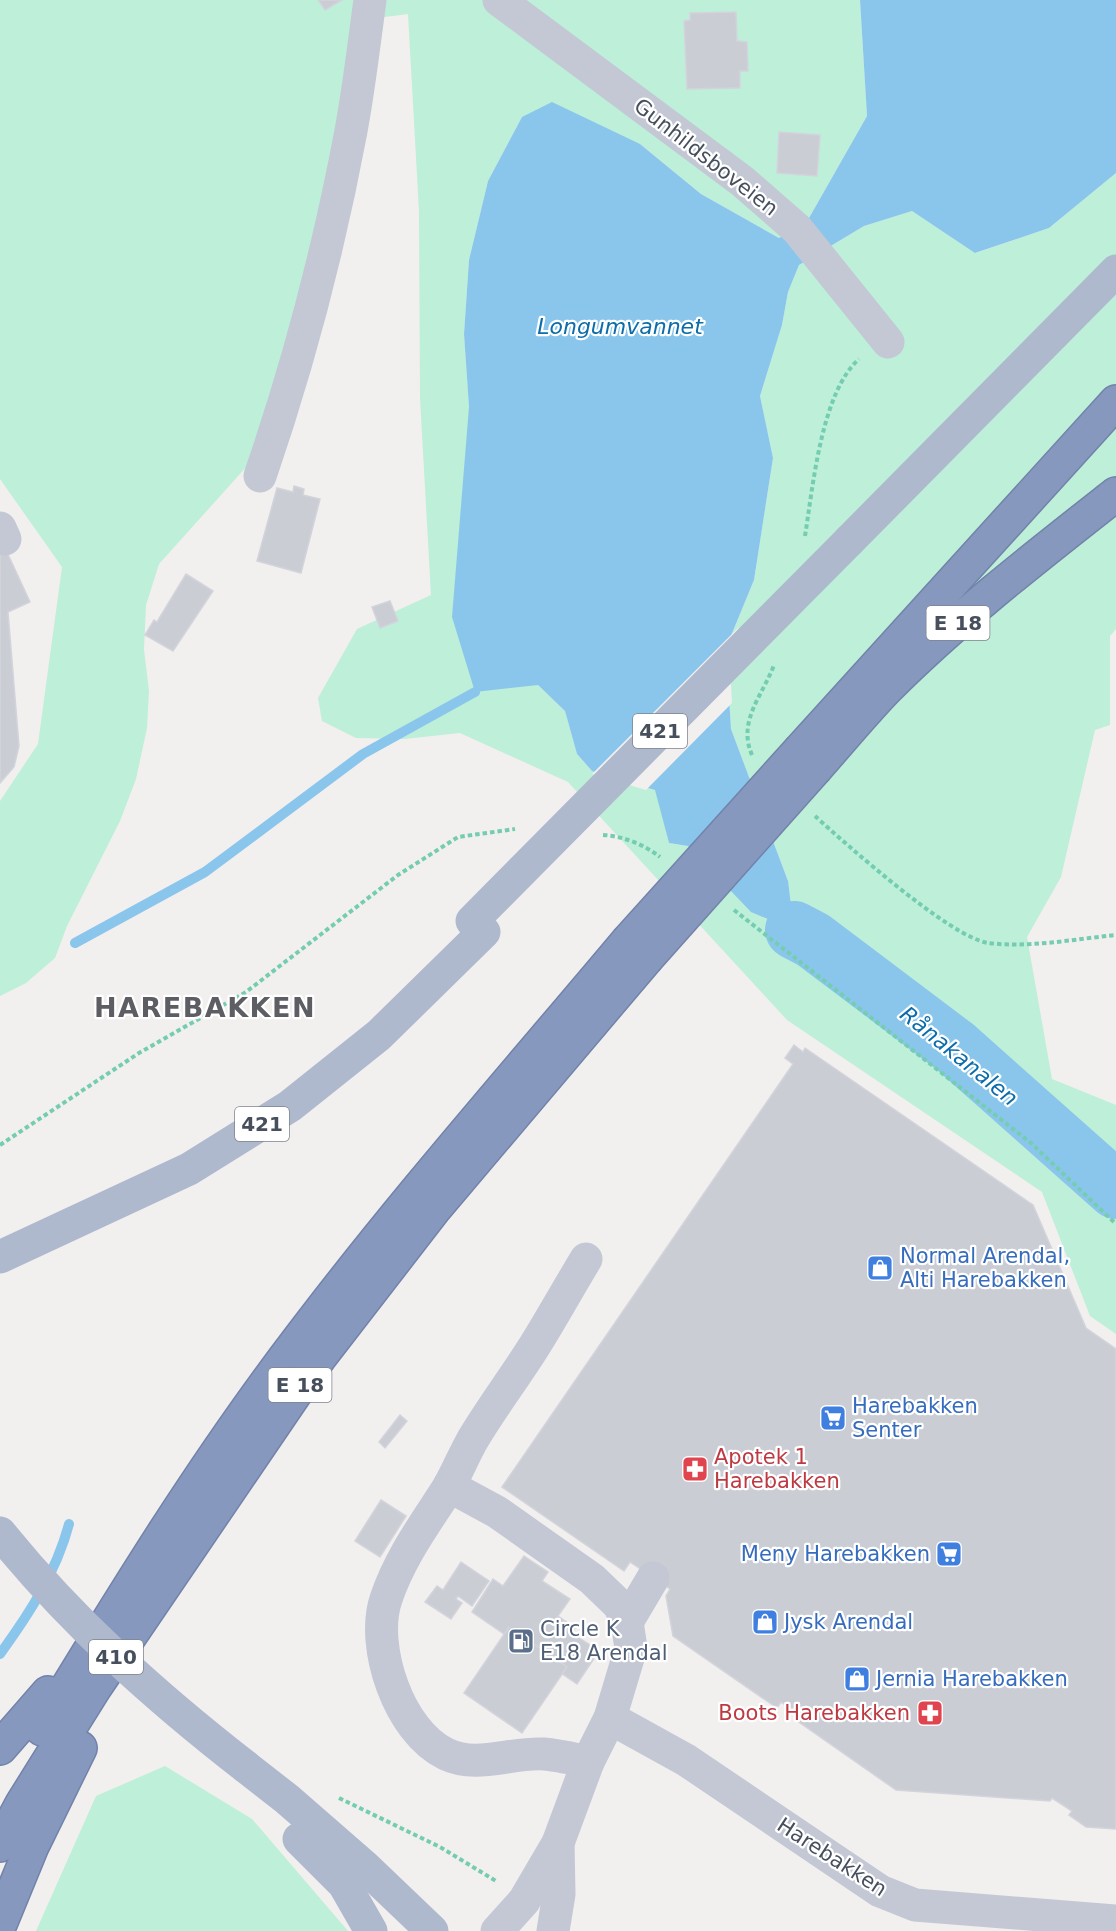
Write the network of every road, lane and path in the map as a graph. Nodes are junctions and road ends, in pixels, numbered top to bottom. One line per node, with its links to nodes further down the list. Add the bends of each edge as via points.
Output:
1 (370, 0): 7 (street, via 351,130 319,278 285,405)
2 (499, 0): 5 (street, Gunhildsboveien, via 742,181 797,229)
3 (1116, 270): 9 (main road, 421)
4 (1116, 293): 9 (main road, 421)
5 (888, 342)
6 (1116, 402): 10 (highway, E 18)
7 (260, 476)
8 (1116, 494): 10 (highway, E 18, via 1036,556)
9 (854, 546): 15 (main road, 421, bridge)
10 (808, 758): 16 (highway, E 18, bridge)
11 (526, 830): 17 (path, via 458,837 398,875 246,992 139,1053)
12 (592, 834): 13 (path, via 623,839 650,849)
13 (668, 862)
14 (730, 907): 18 (path, via 1031,1143)
15 (478, 926): 19 (main road, 421, via 312,1070 248,1114 182,1155); 20 (main road, 421, via 379,1035 290,1106 189,1169)
16 (636, 950): 26 (highway, E 18, via 319,1358); 27 (highway, E 18, via 417,1190 299,1338)
17 (0, 1145)
18 (1116, 1224)
19 (0, 1237)
20 (0, 1257)
21 (586, 1258): 22 (street, via 473,1439)
22 (449, 1486): 28 (street, via 496,1512 592,1579 619,1605); 31 (street, via 405,1553 385,1601 382,1636 401,1709 419,1733 443,1753 458,1759 478,1761 544,1754)
23 (0, 1533): 32 (main road, 410, bridge, via 52,1593)
24 (0, 1564): 32 (main road, 410, via 82,1657 158,1725)
25 (654, 1578): 28 (street)
26 (167, 1579): 36 (highway, E 18, via 83,1706); 39 (highway, E 18, via 68,1770)
27 (121, 1599): 30 (highway, E 18, via 23,1725); 34 (highway, E 18)
28 (627, 1622): 29 (street, via 631,1648)
29 (610, 1718): 31 (street); 38 (street, Harebakken, via 687,1760 880,1891 915,1905)
30 (0, 1748)
31 (588, 1762): 35 (street)
32 (240, 1775): 40 (main road, 410, via 344,1884); 41 (main road, 410, via 287,1799)
33 (335, 1796): 37 (path, via 440,1847)
34 (0, 1798)
35 (558, 1843): 42 (street, via 524,1901); 43 (street, via 559,1894)
36 (0, 1845)
37 (503, 1886)
38 (1116, 1921)
39 (0, 1924)
40 (371, 1931)
41 (432, 1931)
42 (497, 1931)
43 (553, 1931)

